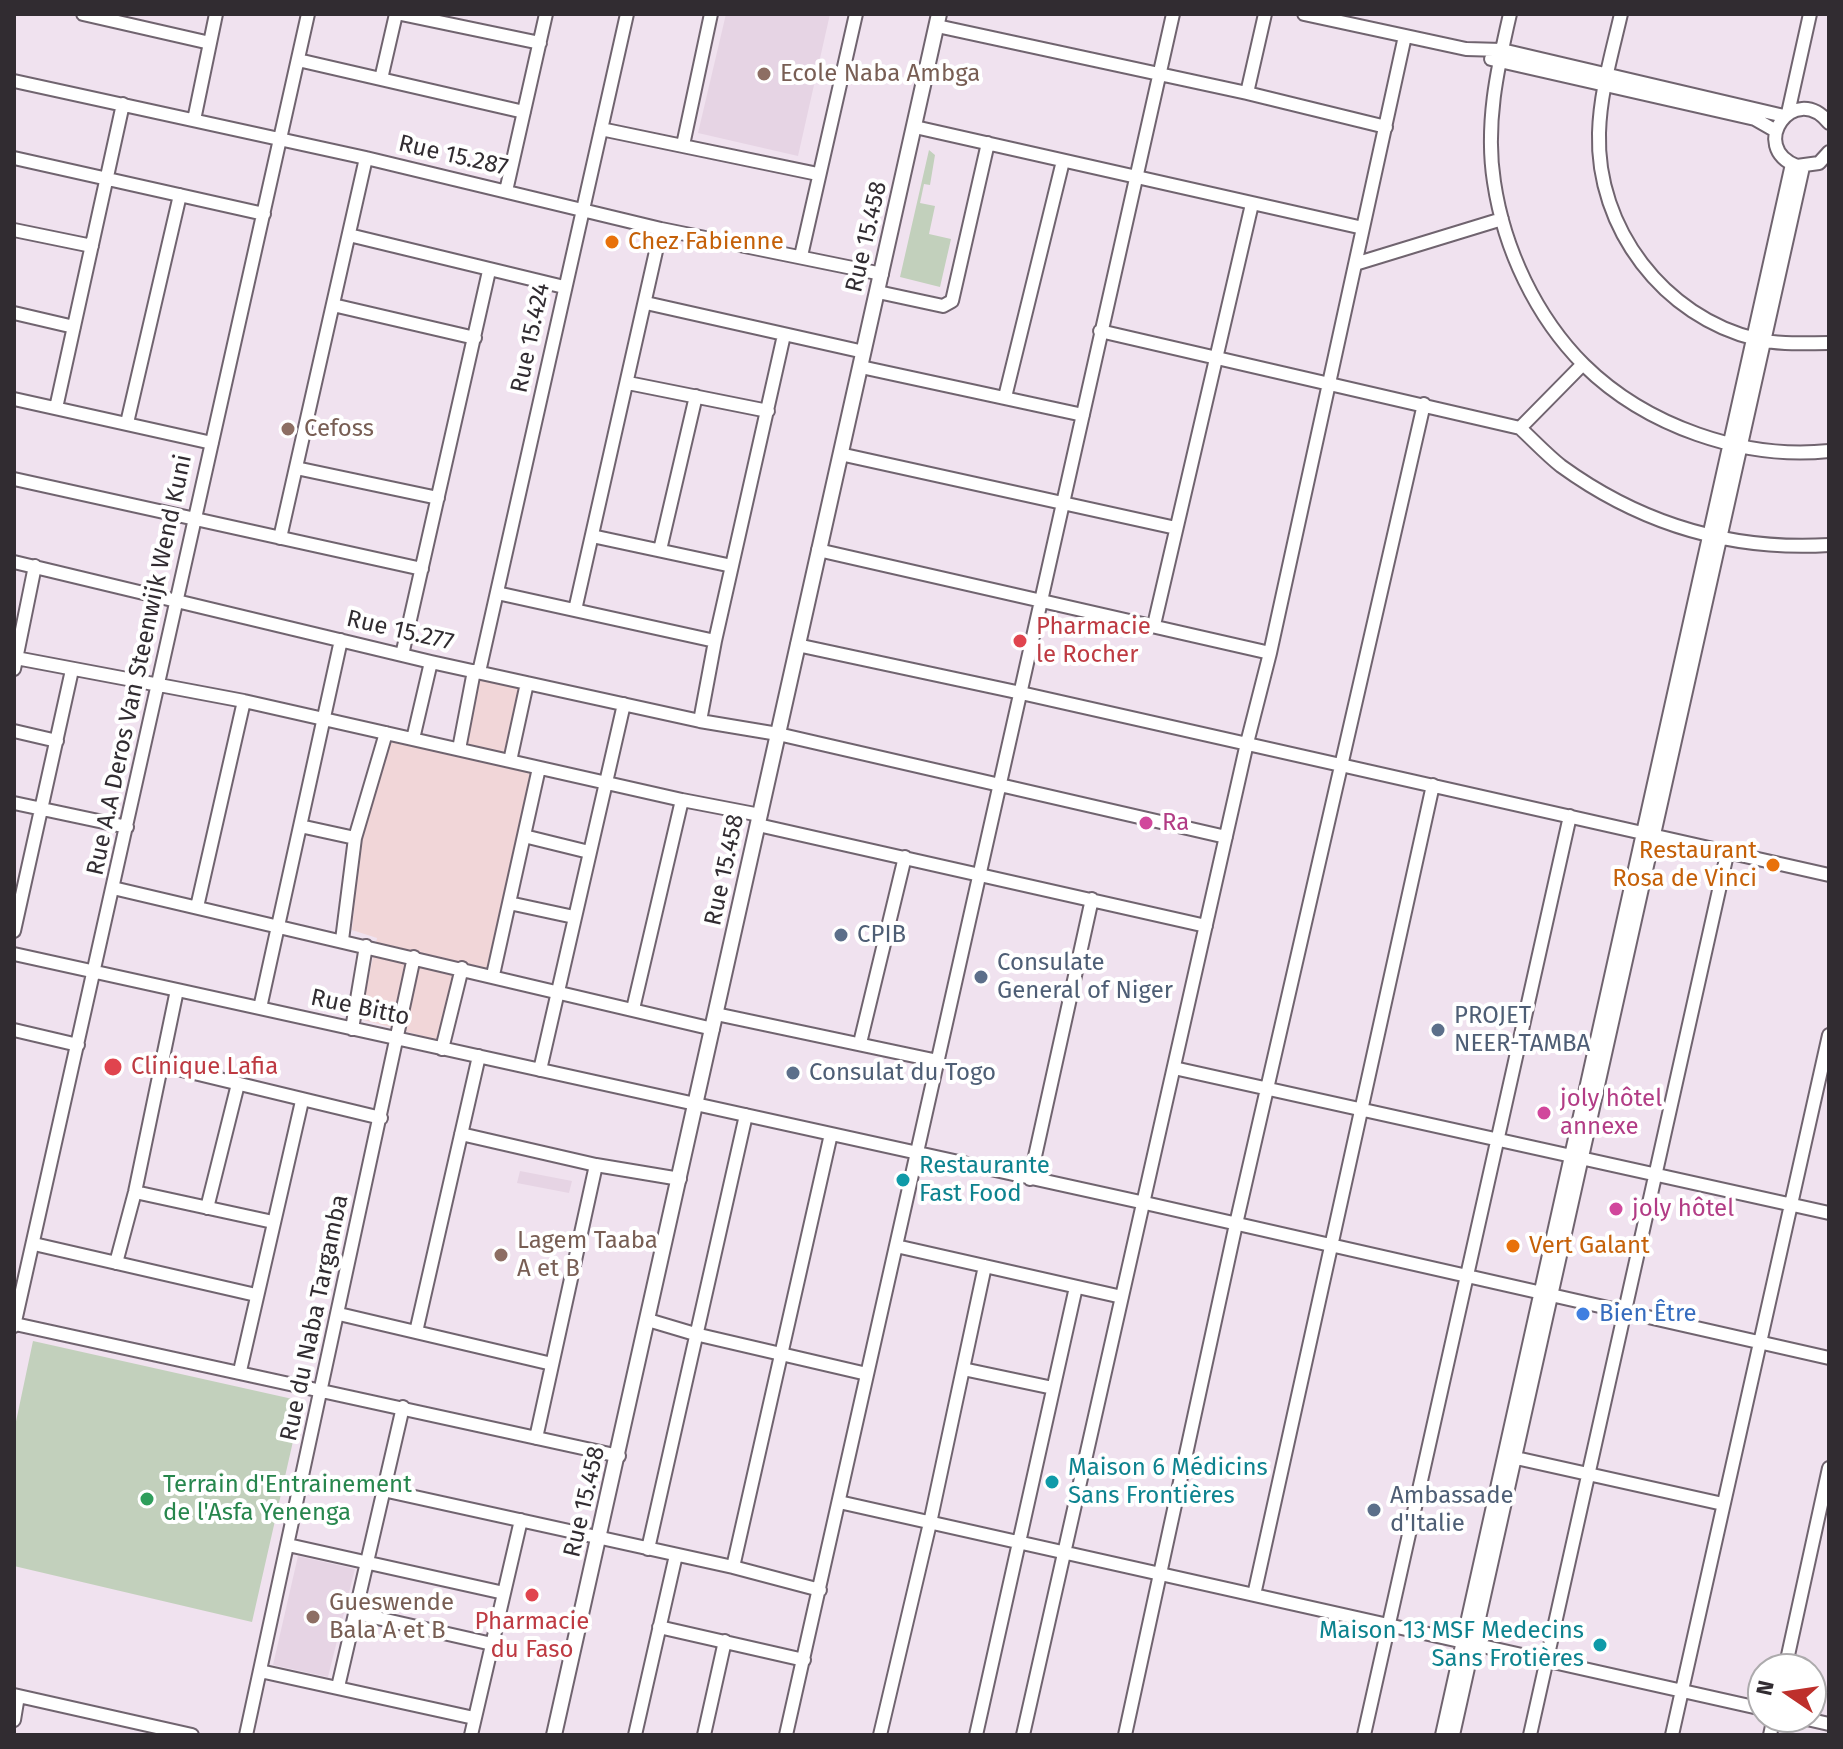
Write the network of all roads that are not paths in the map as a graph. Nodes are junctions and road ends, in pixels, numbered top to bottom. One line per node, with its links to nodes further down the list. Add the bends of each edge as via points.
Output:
1 (83, 14): 17 (street)
2 (216, 14): 17 (street)
3 (308, 14): 20 (street, Rue A.A Deros Van Steenwijk Wend Kuni)
4 (398, 14): 18 (street); 22 (street)
5 (546, 14): 18 (street)
6 (627, 14): 33 (street, Rue 15.424)
7 (711, 14): 37 (street)
8 (856, 14): 43 (street)
9 (1173, 14): 21 (street)
10 (1265, 14): 25 (street)
11 (1304, 14): 16 (street)
12 (1510, 14): 19 (street)
13 (1621, 14): 23 (street)
14 (1810, 14): 28 (street)
15 (938, 20): 21 (street); 31 (main road, Rue 15.458)
16 (1405, 36): 19 (street); 32 (street)
17 (210, 43): 29 (street)
18 (540, 43): 27 (street)
19 (1500, 56): 23 (street); 51 (street, via 1490,141)
20 (298, 60): 22 (street); 35 (street, Rue A.A Deros Van Steenwijk Wend Kuni)
21 (1159, 75): 25 (street); 44 (street)
22 (381, 79): 27 (street)
23 (1606, 80): 28 (street); 34 (street, via 1755,119); 70 (street, via 1599,133 1601,172 1631,249 1680,303 1707,321)
24 (14, 81): 26 (street, Rue 15.287)
25 (1247, 93): 32 (street)
26 (123, 104): 29 (street, Rue 15.287); 45 (street)
27 (524, 112): 46 (street)
28 (1786, 115): 30 (street, via 1796,109 1814,110); 34 (street)
29 (194, 120): 35 (street, Rue 15.287)
30 (1829, 120)
31 (915, 127): 36 (street); 60 (main road, Rue 15.458)
32 (1386, 127): 52 (street)
33 (601, 129): 37 (street); 49 (street, Rue 15.424)
34 (1776, 131): 42 (street, via 1780,154)
35 (280, 139): 40 (street, Rue 15.287); 50 (street, Rue A.A Deros Van Steenwijk Wend Kuni)
36 (988, 143): 41 (street); 62 (street, via 952,301 943,306)
37 (683, 145): 43 (street)
38 (1829, 152): 42 (street, via 1819,163)
39 (14, 158): 45 (street)
40 (366, 158): 46 (street, Rue 15.287); 55 (street)
41 (1063, 161): 44 (street); 78 (street)
42 (1798, 166): 70 (street)
43 (818, 174): 57 (street)
44 (1136, 177): 48 (street); 67 (street)
45 (106, 179): 47 (street); 56 (street)
46 (506, 191): 49 (street, Rue 15.287)
47 (180, 195): 50 (street); 85 (street)
48 (1252, 204): 52 (street); 73 (street)
49 (582, 210): 53 (street, Rue 15.287); 61 (street, Rue 15.424)
50 (264, 214): 87 (street, Rue A.A Deros Van Steenwijk Wend Kuni)
51 (1502, 219): 58 (street); 74 (street, via 1531,291)
52 (1363, 228): 58 (street)
53 (661, 229): 57 (street, Rue 15.287); 63 (street)
54 (14, 230): 56 (street)
55 (349, 235): 59 (street); 64 (street)
56 (92, 246): 66 (street)
57 (801, 256): 60 (street, Rue 15.287)
58 (1355, 264): 76 (street)
59 (489, 271): 61 (street); 69 (street)
60 (882, 274): 62 (main road, Rue 15.458)
61 (564, 287): 107 (street, Rue 15.424)
62 (878, 292): 72 (main road, Rue 15.458)
63 (646, 303): 68 (street); 75 (street)
64 (333, 305): 69 (street); 91 (street)
65 (14, 313): 66 (street)
66 (74, 327): 81 (street)
67 (1100, 331): 73 (street); 84 (street)
68 (784, 335): 72 (street); 82 (street)
69 (475, 338): 93 (street)
70 (1759, 340): 71 (street); 88 (street)
71 (1829, 343)
72 (862, 359): 78 (street); 90 (main road, Rue 15.458)
73 (1215, 359): 76 (street); 96 (street)
74 (1583, 364): 86 (street); 88 (street, via 1641,407)
75 (628, 383): 77 (street); 97 (street)
76 (1329, 384): 80 (street); 115 (street)
77 (696, 396): 82 (street); 101 (street)
78 (1005, 397): 84 (street)
79 (16, 399): 81 (street); 83 (street)
80 (1424, 404): 86 (street); 136 (street)
81 (56, 408): 85 (street)
82 (768, 411): 105 (street)
83 (14, 415)
84 (1083, 415): 94 (street)
85 (127, 423): 87 (street)
86 (1520, 428): 99 (street, via 1593,487 1629,507)
87 (212, 443): 95 (street, Rue A.A Deros Van Steenwijk Wend Kuni)
88 (1735, 446): 89 (street); 99 (street)
89 (1829, 451)
90 (840, 454): 94 (street); 102 (main road, Rue 15.458)
91 (296, 468): 93 (street); 98 (street)
92 (14, 479): 95 (street)
93 (438, 498): 106 (street)
94 (1063, 503): 96 (street); 109 (street)
95 (196, 519): 98 (street); 108 (street, Rue A.A Deros Van Steenwijk Wend Kuni)
96 (1176, 528): 111 (street)
97 (592, 536): 101 (street); 110 (street)
98 (280, 538): 106 (street)
99 (1715, 538): 100 (street, via 1780,546); 148 (street)
100 (1829, 545)
101 (660, 550): 105 (street)
102 (818, 550): 109 (street); 114 (main road, Rue 15.458)
103 (14, 562): 104 (street, Rue 15.277)
104 (35, 566): 108 (street, Rue 15.277); 118 (street)
105 (732, 566): 113 (street)
106 (422, 569): 116 (street)
107 (497, 593): 110 (street); 120 (street, Rue 15.424)
108 (178, 599): 112 (street, Rue 15.277); 122 (street, Rue A.A Deros Van Steenwijk Wend Kuni)
109 (1041, 602): 111 (street); 123 (street)
110 (575, 610): 113 (street)
111 (1154, 625): 115 (street)
112 (341, 640): 116 (street, Rue 15.277); 126 (street)
113 (715, 641): 127 (street)
114 (797, 645): 123 (street); 130 (main road, Rue 15.458)
115 (1270, 653): 133 (street)
116 (402, 655): 117 (street, Rue 15.277)
117 (431, 662): 120 (street, Rue 15.277); 131 (street)
118 (15, 664): 119 (street)
119 (72, 670): 122 (street); 132 (street)
120 (477, 671): 121 (street, Rue 15.277); 134 (street, Rue 15.424)
121 (527, 683): 125 (street, Rue 15.277); 135 (street)
122 (159, 686): 124 (street); 147 (street, Rue A.A Deros Van Steenwijk Wend Kuni)
123 (1021, 693): 133 (street); 139 (street)
124 (244, 701): 126 (street); 161 (street)
125 (624, 704): 127 (street, Rue 15.277); 138 (street)
126 (324, 719): 129 (street); 146 (street)
127 (700, 721): 130 (street, Rue 15.277)
128 (14, 731): 132 (street)
129 (386, 733): 131 (street); 151 (street)
130 (778, 734): 139 (street, Rue 15.277); 145 (main road, Rue 15.458)
131 (413, 739): 134 (street)
132 (57, 741): 143 (street)
133 (1247, 743): 136 (street); 150 (street)
134 (459, 749): 135 (street)
135 (510, 761): 137 (street)
136 (1341, 765): 140 (street); 191 (street)
137 (539, 768): 138 (street); 149 (street)
138 (604, 783): 141 (street); 153 (street)
139 (1000, 785): 150 (street, Rue 15.277); 155 (street)
140 (1433, 785): 144 (street); 194 (street)
141 (682, 800): 145 (street); 176 (street)
142 (14, 803): 143 (street)
143 (41, 810): 147 (street); 157 (street)
144 (1570, 816): 148 (street); 199 (street)
145 (759, 820): 154 (street); 177 (main road, Rue 15.458)
146 (300, 826): 151 (street); 163 (street)
147 (127, 827): 158 (street, Rue A.A Deros Van Steenwijk Wend Kuni)
148 (1648, 833): 152 (street); 201 (street)
149 (524, 836): 153 (street); 160 (street)
150 (1226, 837): 164 (street)
151 (355, 838): 166 (street)
152 (1728, 850): 156 (street); 203 (street)
153 (589, 852): 162 (street)
154 (905, 857): 155 (street); 182 (street)
155 (981, 873): 159 (street); 186 (street)
156 (1829, 875)
157 (19, 880): 165 (street)
158 (113, 888): 161 (street); 171 (street, Rue A.A Deros Van Steenwijk Wend Kuni)
159 (1092, 899): 164 (street); 205 (street)
160 (509, 903): 162 (street); 172 (street)
161 (197, 907): 163 (street)
162 (574, 917): 174 (street)
163 (278, 926): 166 (street); 175 (street)
164 (1206, 926): 188 (street)
165 (14, 931)
166 (342, 940): 167 (street)
167 (366, 946): 169 (street); 178 (street)
168 (14, 954): 171 (street, Rue Bitto)
169 (414, 957): 170 (street); 181 (street, Rue du Naba Targamba)
170 (462, 968): 172 (street); 184 (street)
171 (95, 972): 173 (street, Rue Bitto); 183 (street, Rue A.A Deros Van Steenwijk Wend Kuni)
172 (493, 975): 174 (street)
173 (177, 990): 175 (street, Rue Bitto); 187 (street)
174 (558, 991): 176 (street); 189 (street)
175 (260, 1008): 178 (street, Rue Bitto)
176 (633, 1009): 177 (street)
177 (715, 1021): 182 (street); 193 (main road, Rue 15.458)
178 (352, 1029): 181 (street, Rue Bitto)
179 (14, 1030): 183 (street)
180 (1829, 1035): 208 (street)
181 (397, 1038): 184 (street, Rue Bitto); 196 (street, Rue du Naba Targamba)
182 (860, 1043): 186 (street)
183 (78, 1045): 213 (street, Rue A.A Deros Van Steenwijk Wend Kuni)
184 (442, 1049): 185 (street, Rue Bitto)
185 (479, 1056): 189 (street, Rue Bitto); 197 (street)
186 (938, 1061): 200 (street)
187 (161, 1065): 190 (street); 206 (street)
188 (1174, 1068): 191 (street); 207 (street)
189 (540, 1070): 193 (street, Rue Bitto)
190 (238, 1084): 192 (street); 209 (street)
191 (1266, 1090): 194 (street); 212 (street)
192 (302, 1101): 196 (street); 211 (street)
193 (697, 1105): 195 (street, Rue Bitto); 204 (main road, Rue 15.458)
194 (1361, 1110): 199 (street); 215 (street)
195 (746, 1115): 198 (street, Rue Bitto); 229 (street)
196 (381, 1118): 225 (street, Rue du Naba Targamba)
197 (461, 1134): 202 (street); 228 (street)
198 (831, 1134): 200 (street, Rue Bitto); 231 (street)
199 (1497, 1140): 201 (street); 218 (street)
200 (916, 1155): 205 (street, Rue Bitto); 214 (street)
201 (1576, 1158): 203 (street); 222 (street)
202 (596, 1165): 204 (street); 233 (street)
203 (1656, 1175): 208 (street); 224 (street)
204 (680, 1179): 226 (main road, Rue 15.458)
205 (1030, 1179): 207 (street, Rue Bitto)
206 (135, 1192): 209 (street); 216 (street)
207 (1145, 1203): 212 (street, Rue Bitto); 223 (street)
208 (1791, 1205): 210 (street); 230 (street)
209 (207, 1208): 211 (street)
210 (1829, 1213)
211 (273, 1222): 221 (street)
212 (1236, 1224): 215 (street, Rue Bitto); 258 (street)
213 (34, 1244): 216 (street); 220 (street, Rue A.A Deros Van Steenwijk Wend Kuni)
214 (896, 1246): 217 (street); 236 (street)
215 (1332, 1247): 218 (street, Rue Bitto); 261 (street)
216 (116, 1263): 221 (street)
217 (985, 1266): 219 (street); 234 (street)
218 (1466, 1277): 222 (street, Rue Bitto); 263 (street)
219 (1076, 1287): 223 (street); 237 (street)
220 (18, 1293): 227 (street, Rue A.A Deros Van Steenwijk Wend Kuni)
221 (256, 1295): 235 (street)
222 (1546, 1295): 224 (street, Rue Bitto); 242 (street); 266 (street)
223 (1122, 1297): 254 (street)
224 (1624, 1312): 230 (street, Rue Bitto); 244 (street)
225 (339, 1314): 228 (street); 238 (street, Rue du Naba Targamba)
226 (648, 1320): 229 (street); 241 (main road, Rue 15.458)
227 (14, 1325): 235 (street)
228 (416, 1332): 233 (street)
229 (695, 1334): 231 (street); 253 (street)
230 (1758, 1343): 232 (street, Rue Bitto); 247 (street)
231 (779, 1354): 236 (street); 257 (street)
232 (1829, 1358)
233 (552, 1364): 240 (street)
234 (963, 1369): 237 (street); 249 (street)
235 (240, 1371): 238 (street)
236 (867, 1374): 246 (street)
237 (1053, 1388): 251 (street)
238 (322, 1389): 239 (street); 252 (street, Rue du Naba Targamba)
239 (403, 1407): 240 (street); 245 (street)
240 (536, 1438): 241 (street)
241 (619, 1456): 250 (main road, Rue 15.458)
242 (1516, 1458): 244 (street); 266 (street)
243 (1829, 1468): 268 (street)
244 (1588, 1475): 247 (street); 270 (street)
245 (383, 1490): 248 (street); 256 (street)
246 (839, 1502): 249 (street); 259 (street)
247 (1723, 1504): 273 (street)
248 (521, 1520): 250 (street); 260 (street)
249 (930, 1523): 251 (street); 285 (street)
250 (600, 1538): 253 (street); 281 (main road, Rue 15.458)
251 (1018, 1542): 254 (street); 286 (street)
252 (288, 1545): 256 (street); 271 (street, Rue du Naba Targamba)
253 (648, 1549): 255 (street)
254 (1065, 1552): 258 (street); 287 (street)
255 (676, 1555): 257 (street); 264 (street)
256 (367, 1563): 260 (street); 262 (street)
257 (733, 1567): 259 (street)
258 (1161, 1574): 261 (street); 288 (street)
259 (820, 1590): 269 (street)
260 (504, 1593): 267 (street)
261 (1254, 1595): 263 (street)
262 (355, 1613): 267 (street); 272 (street)
263 (1388, 1625): 266 (street); 289 (street)
264 (659, 1627): 265 (street); 282 (street)
265 (725, 1641): 269 (street); 283 (street)
266 (1469, 1643): 270 (street); 290 (street); 291 (street)
267 (492, 1644): 276 (street)
268 (1789, 1653)
269 (804, 1660): 284 (street)
270 (1546, 1662): 273 (street); 292 (street)
271 (260, 1671): 272 (street); 279 (street, Rue du Naba Targamba)
272 (338, 1687): 276 (street)
273 (1682, 1691): 275 (street); 293 (street)
274 (16, 1696): 277 (street); 278 (street)
275 (1747, 1705)
276 (474, 1718): 280 (street)
277 (14, 1720)
278 (192, 1735)
279 (246, 1735)
280 (471, 1735)
281 (554, 1735)
282 (635, 1735)
283 (704, 1735)
284 (786, 1735)
285 (880, 1735)
286 (976, 1735)
287 (1023, 1735)
288 (1125, 1735)
289 (1364, 1735)
290 (1442, 1735)
291 (1453, 1735)
292 (1530, 1735)
293 (1672, 1735)

